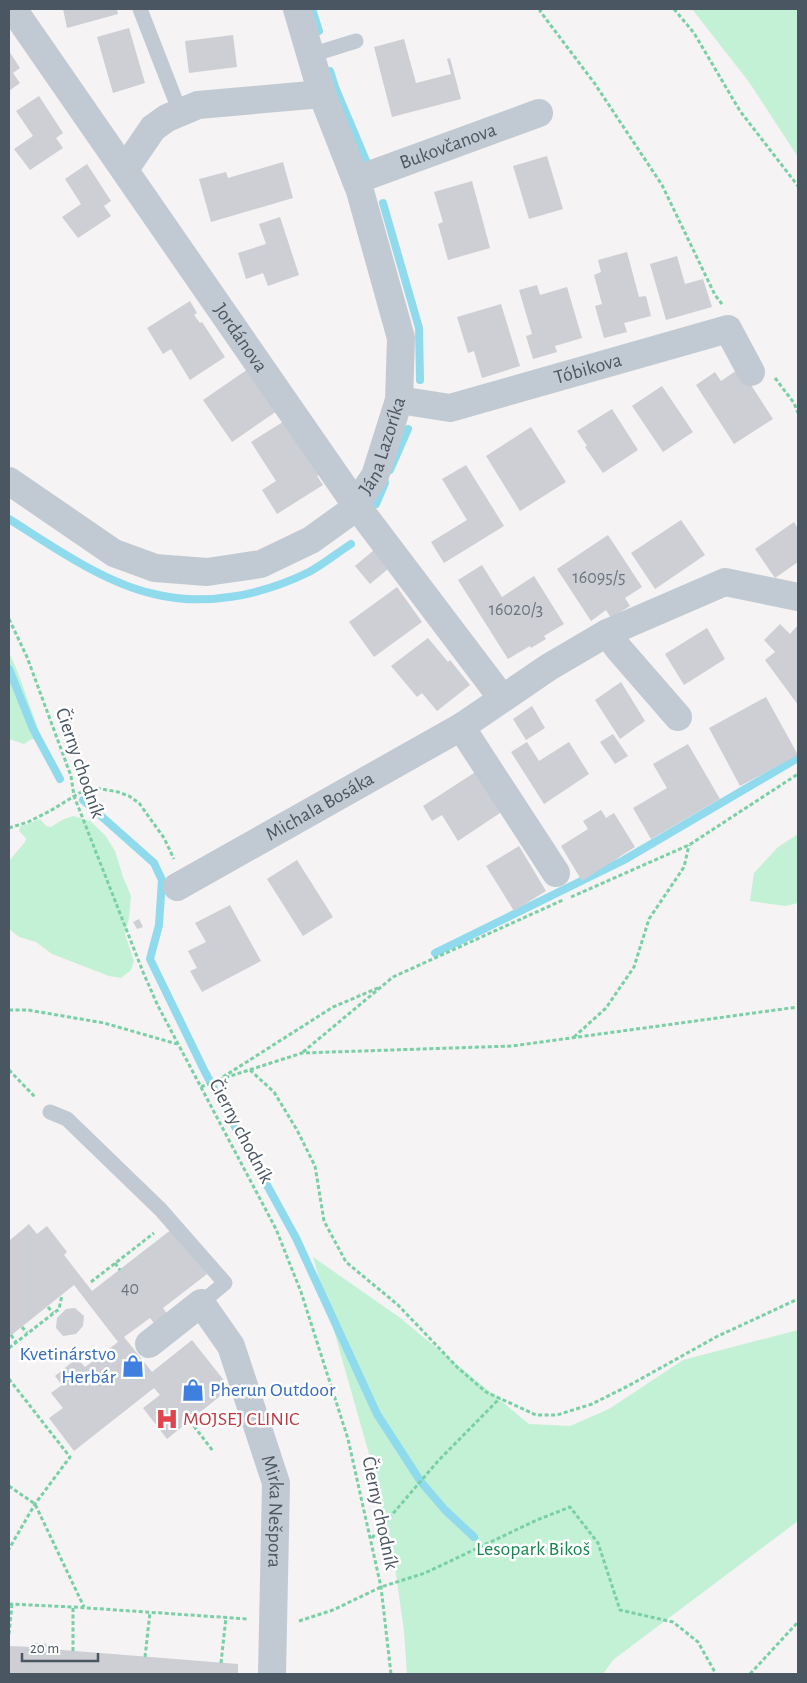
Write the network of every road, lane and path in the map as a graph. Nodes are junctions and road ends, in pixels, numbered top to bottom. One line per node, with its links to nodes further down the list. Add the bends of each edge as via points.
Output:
1 (12, 9): 11 (street, Jordánova)
2 (140, 9): 9 (lane)
3 (297, 9): 7 (street, Jána Lazoríka)
4 (541, 9): 14 (path, via 662,185 715,295)
5 (674, 9): 13 (path, via 694,33 740,110)
6 (356, 40): 7 (lane)
7 (311, 55): 8 (street, Jána Lazoríka)
8 (322, 94): 9 (street, via 198,105); 12 (street, Jána Lazoríka)
9 (180, 112): 11 (street, via 153,128)
10 (539, 113): 12 (street, Bukovčanova)
11 (125, 170): 19 (street, Jordánova)
12 (356, 180): 16 (street, Jána Lazoríka, via 401,338)
13 (798, 186)
14 (726, 310)
15 (761, 372): 16 (street, Tóbikova, via 728,329 450,408); 17 (path, via 794,403)
16 (399, 400): 19 (street, Jána Lazoríka, via 375,476)
17 (798, 413)
18 (9, 481): 19 (street, Jána Lazoríka, via 114,553 155,568 207,572 261,564 311,540)
19 (356, 504): 23 (street)
20 (798, 597): 22 (street, Michala Bosáka, via 725,582)
21 (9, 618): 27 (path, Čierny chodník, via 27,657 71,776)
22 (607, 633): 23 (street, Michala Bosáka); 24 (street)
23 (502, 698): 25 (street, Michala Bosáka)
24 (678, 717)
25 (461, 727): 31 (street); 32 (street, Michala Bosáka)
26 (798, 774): 30 (path)
27 (74, 796): 28 (path, via 28,822); 29 (path, via 86,789 97,788 129,796 140,803); 37 (path, Čierny chodník, via 143,972)
28 (9, 828)
29 (164, 838)
30 (689, 845): 33 (path, via 393,976); 36 (path, via 684,867 649,919 634,967 606,1008)
31 (556, 872)
32 (182, 881)
33 (381, 987): 38 (path); 41 (path, via 333,1007)
34 (798, 1007): 36 (path)
35 (9, 1010): 37 (path, via 28,1010 104,1023)
36 (574, 1038): 38 (path, via 512,1046)
37 (177, 1044): 42 (path, Čierny chodník)
38 (302, 1053): 40 (path)
39 (9, 1070): 43 (path)
40 (250, 1070): 41 (path); 60 (path, via 274,1092 297,1130 315,1166 324,1221 346,1262 398,1305 458,1368 486,1392)
41 (218, 1080): 42 (path)
42 (202, 1087): 65 (path, Čierny chodník, via 276,1229 302,1292 348,1439)
43 (50, 1112): 44 (lane, via 67,1119)
44 (170, 1220): 45 (path); 50 (lane, via 225,1283)
45 (115, 1263): 46 (path); 47 (path)
46 (120, 1270)
47 (91, 1282)
48 (62, 1295): 52 (path, via 59,1309)
49 (798, 1299): 60 (path, via 716,1337 592,1404 557,1415 536,1415)
50 (201, 1303): 57 (street); 73 (street, Mirka Nešpora, via 231,1346 276,1483)
51 (48, 1306): 52 (path)
52 (54, 1313): 54 (path)
53 (22, 1327): 54 (path)
54 (27, 1333): 56 (path)
55 (11, 1335): 56 (path)
56 (16, 1342): 58 (path)
57 (149, 1344)
58 (9, 1348)
59 (9, 1378): 64 (path, via 70,1457)
60 (500, 1398): 65 (path, via 438,1461)
61 (190, 1421): 62 (path)
62 (213, 1451)
63 (9, 1486): 64 (path)
64 (35, 1504): 66 (path); 70 (path)
65 (372, 1538): 67 (path, Čierny chodník)
66 (9, 1548)
67 (381, 1587): 73 (path, via 333,1610 301,1620); 80 (path, Čierny chodník); 81 (path, via 425,1573 570,1507 598,1542 620,1610 673,1622 698,1642)
68 (10, 1604): 69 (path); 75 (path)
69 (73, 1606): 70 (path); 76 (path)
70 (84, 1607): 71 (path)
71 (150, 1612): 72 (path); 77 (path)
72 (226, 1617): 73 (path); 78 (path)
73 (273, 1622): 79 (street, Mirka Nešpora)
74 (798, 1622): 82 (path)
75 (9, 1634)
76 (73, 1651)
77 (145, 1657)
78 (221, 1663)
79 (272, 1674)
80 (391, 1674)
81 (716, 1674)
82 (750, 1674)

